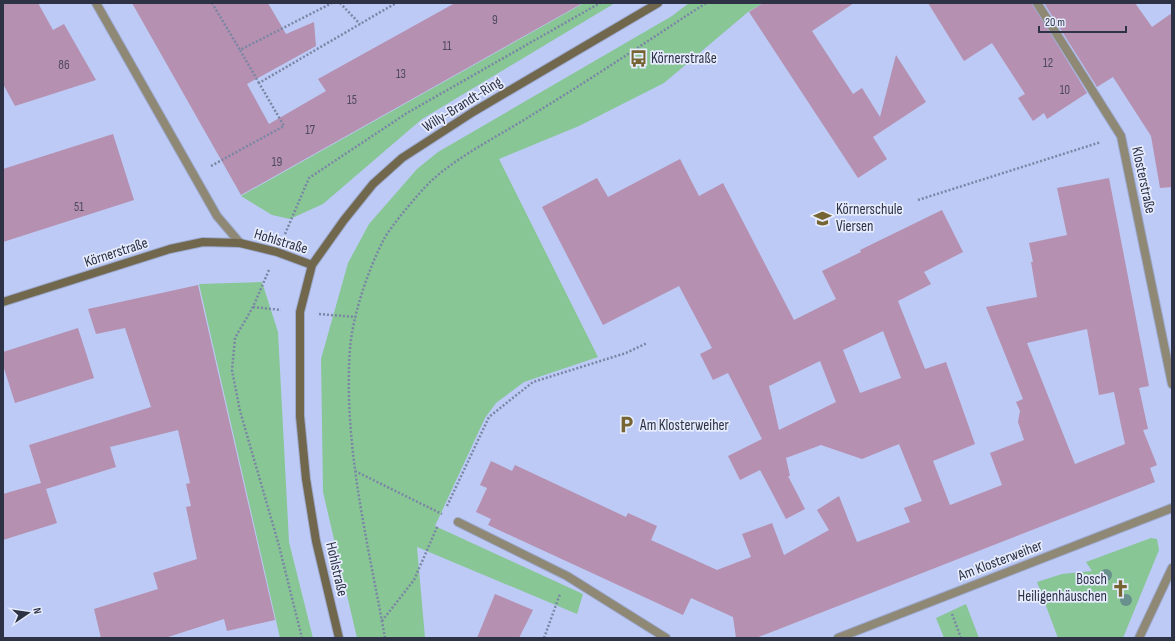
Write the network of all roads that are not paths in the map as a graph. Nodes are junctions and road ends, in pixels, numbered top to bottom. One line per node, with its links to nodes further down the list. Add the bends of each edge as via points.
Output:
1 (96, 3): 4 (street, Hohlstraße, via 216,216)
2 (658, 3): 5 (main road, Willy-Brandt-Ring, via 473,112 402,158 373,184)
3 (1037, 3): 7 (street, Klosterstraße, via 1121,136)
4 (240, 243): 5 (main road, Hohlstraße, via 277,252); 6 (main road, Körnerstraße, via 203,242 170,249)
5 (312, 265): 11 (main road, Hohlstraße, via 300,312 300,416 306,479 316,541)
6 (3, 302)
7 (1172, 384)
8 (1172, 508): 13 (street, Am Klosterweiher)
9 (458, 522): 12 (street, via 567,576)
10 (1172, 568): 14 (street)
11 (339, 638)
12 (666, 638)
13 (838, 638)
14 (1139, 638)

